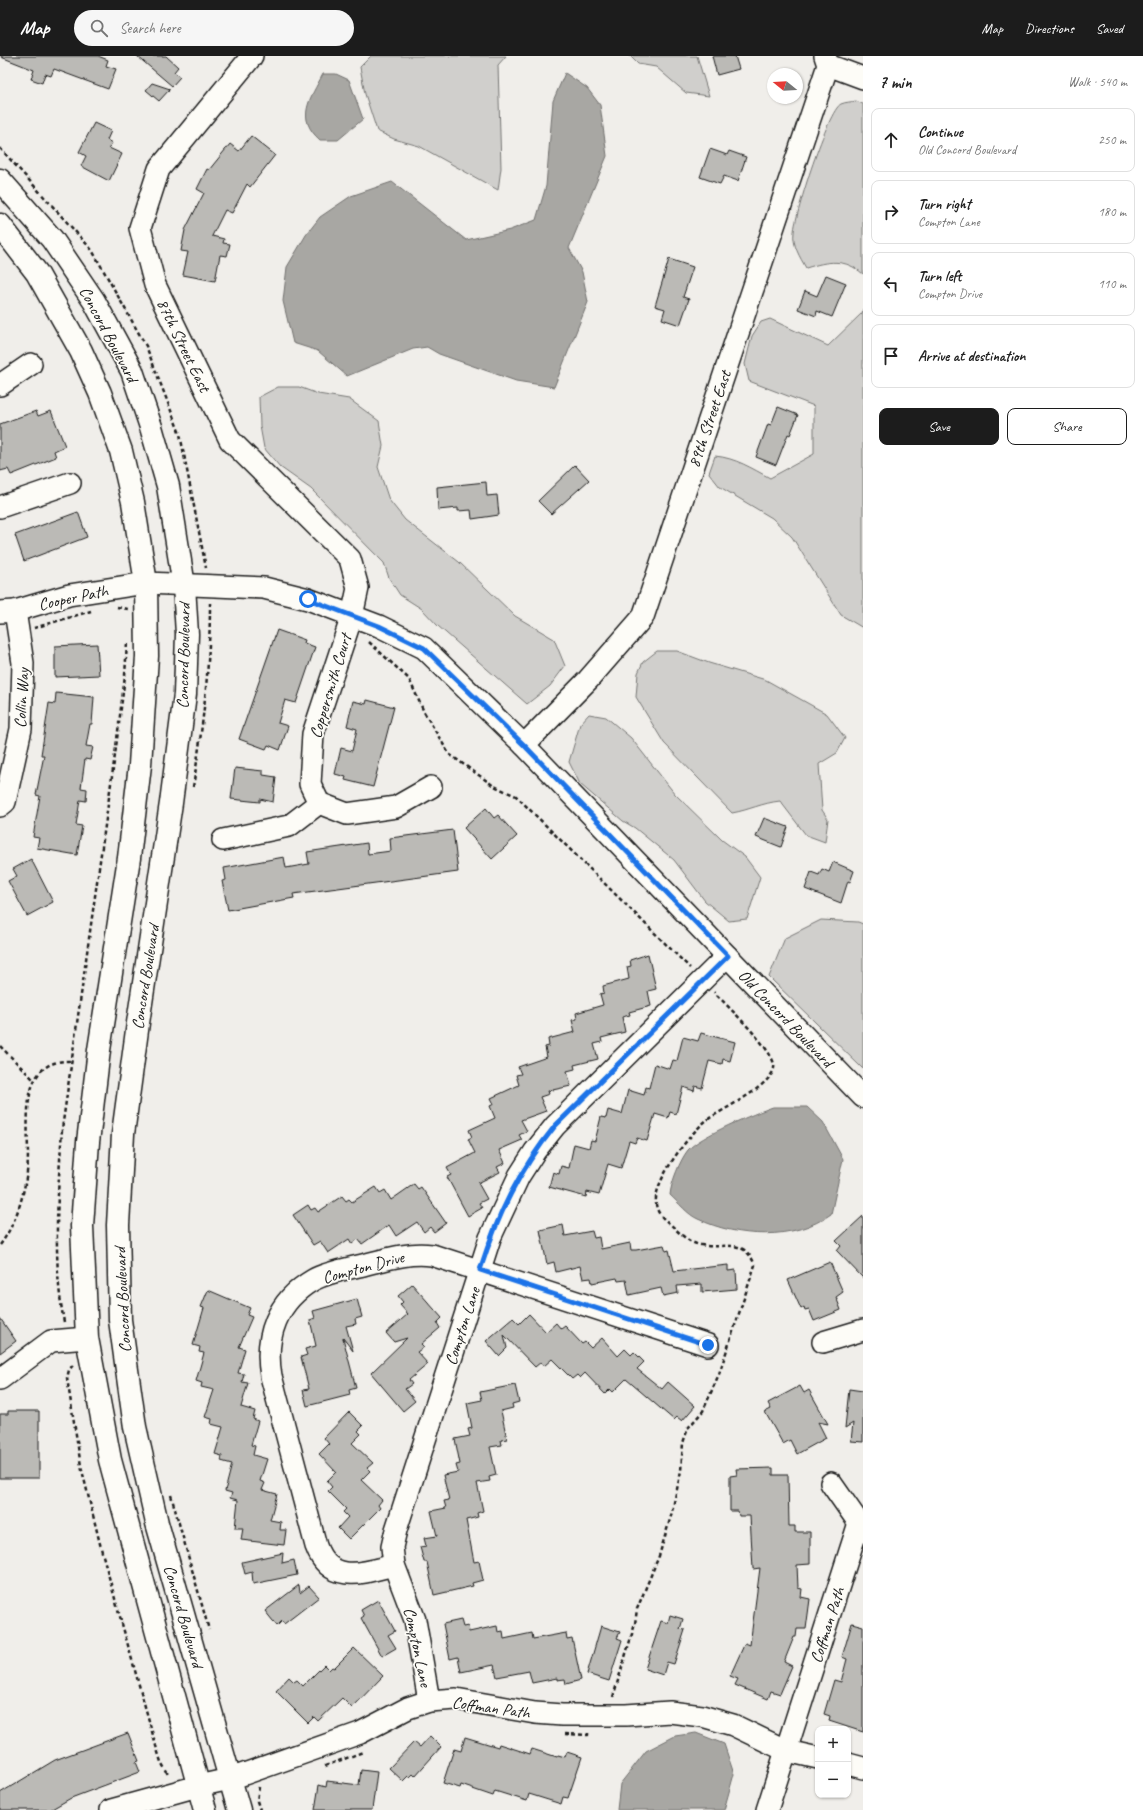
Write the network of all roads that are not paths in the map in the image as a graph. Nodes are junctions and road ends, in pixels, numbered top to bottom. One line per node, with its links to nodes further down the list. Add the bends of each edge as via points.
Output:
1 (242, 60): 13 (street, 87th Street East, via 159,169 140,228 155,285 230,440 350,559 358,588)
2 (827, 61): 3 (street); 14 (street, 89th Street East, via 643,617 588,680)
3 (863, 78)
4 (0, 180): 11 (main road, Concord Boulevard, via 52,239 94,301 132,372 168,486)
5 (0, 225): 10 (main road, Concord Boulevard, via 37,273 81,351 100,394 121,451 133,502)
6 (31, 364): 7 (street)
7 (0, 385)
8 (70, 483): 9 (street)
9 (0, 506)
10 (146, 583): 11 (street, Old Concord Boulevard); 12 (street, Cooper Path, via 69,596); 23 (main road, Concord Boulevard, via 147,656 140,765 129,858 98,1050 88,1142 82,1226)
11 (184, 586): 13 (street, Old Concord Boulevard, via 264,588 308,599); 34 (main road, Concord Boulevard, via 187,634 185,694 123,1134 118,1225 120,1320 135,1427 156,1515)
12 (8, 611): 17 (street, Collin Way, via 18,631 23,663 21,729 5,802)
13 (352, 616): 14 (street, Old Concord Boulevard, via 424,648); 16 (street, Coppersmith Court, via 313,734 310,784)
14 (524, 745): 19 (street, Old Concord Boulevard)
15 (432, 787): 16 (street, via 396,807 348,814)
16 (319, 803): 18 (street, via 289,826)
17 (0, 806)
18 (222, 840)
19 (728, 956): 20 (street, Old Concord Boulevard); 21 (street, Compton Lane, via 555,1126 535,1151 509,1193)
20 (863, 1097)
21 (480, 1270): 25 (street, Compton Drive); 28 (street, Compton Lane, via 396,1530 392,1548); 28 (street, Compton Drive, via 438,1256 416,1254 330,1274 314,1279 290,1298 273,1325 268,1359 271,1376 318,1553 332,1568 346,1574 361,1573)
22 (863, 1330): 24 (street)
23 (87, 1338): 26 (street, via 51,1341); 35 (main road, Concord Boulevard, via 110,1460)
24 (823, 1342)
25 (708, 1345)
26 (0, 1379)
27 (831, 1483): 30 (street, Coffman Path, via 860,1523)
28 (394, 1564): 29 (street, Compton Lane, via 415,1620)
29 (429, 1702): 30 (street, Coffman Path, via 456,1700 535,1712 593,1716 670,1712 702,1716 733,1725); 34 (street, Coffman Path, via 408,1708 360,1733)
30 (786, 1751): 31 (street, Coffman Path); 39 (street, Coffman Path)
31 (815, 1757)
32 (851, 1765): 33 (street)
33 (863, 1768)
34 (230, 1779): 35 (street, Coffman Path); 38 (main road, Concord Boulevard)
35 (198, 1786): 36 (street, Coffman Path); 37 (main road, Concord Boulevard)
36 (111, 1810)
37 (205, 1810)
38 (239, 1810)
39 (768, 1810)

